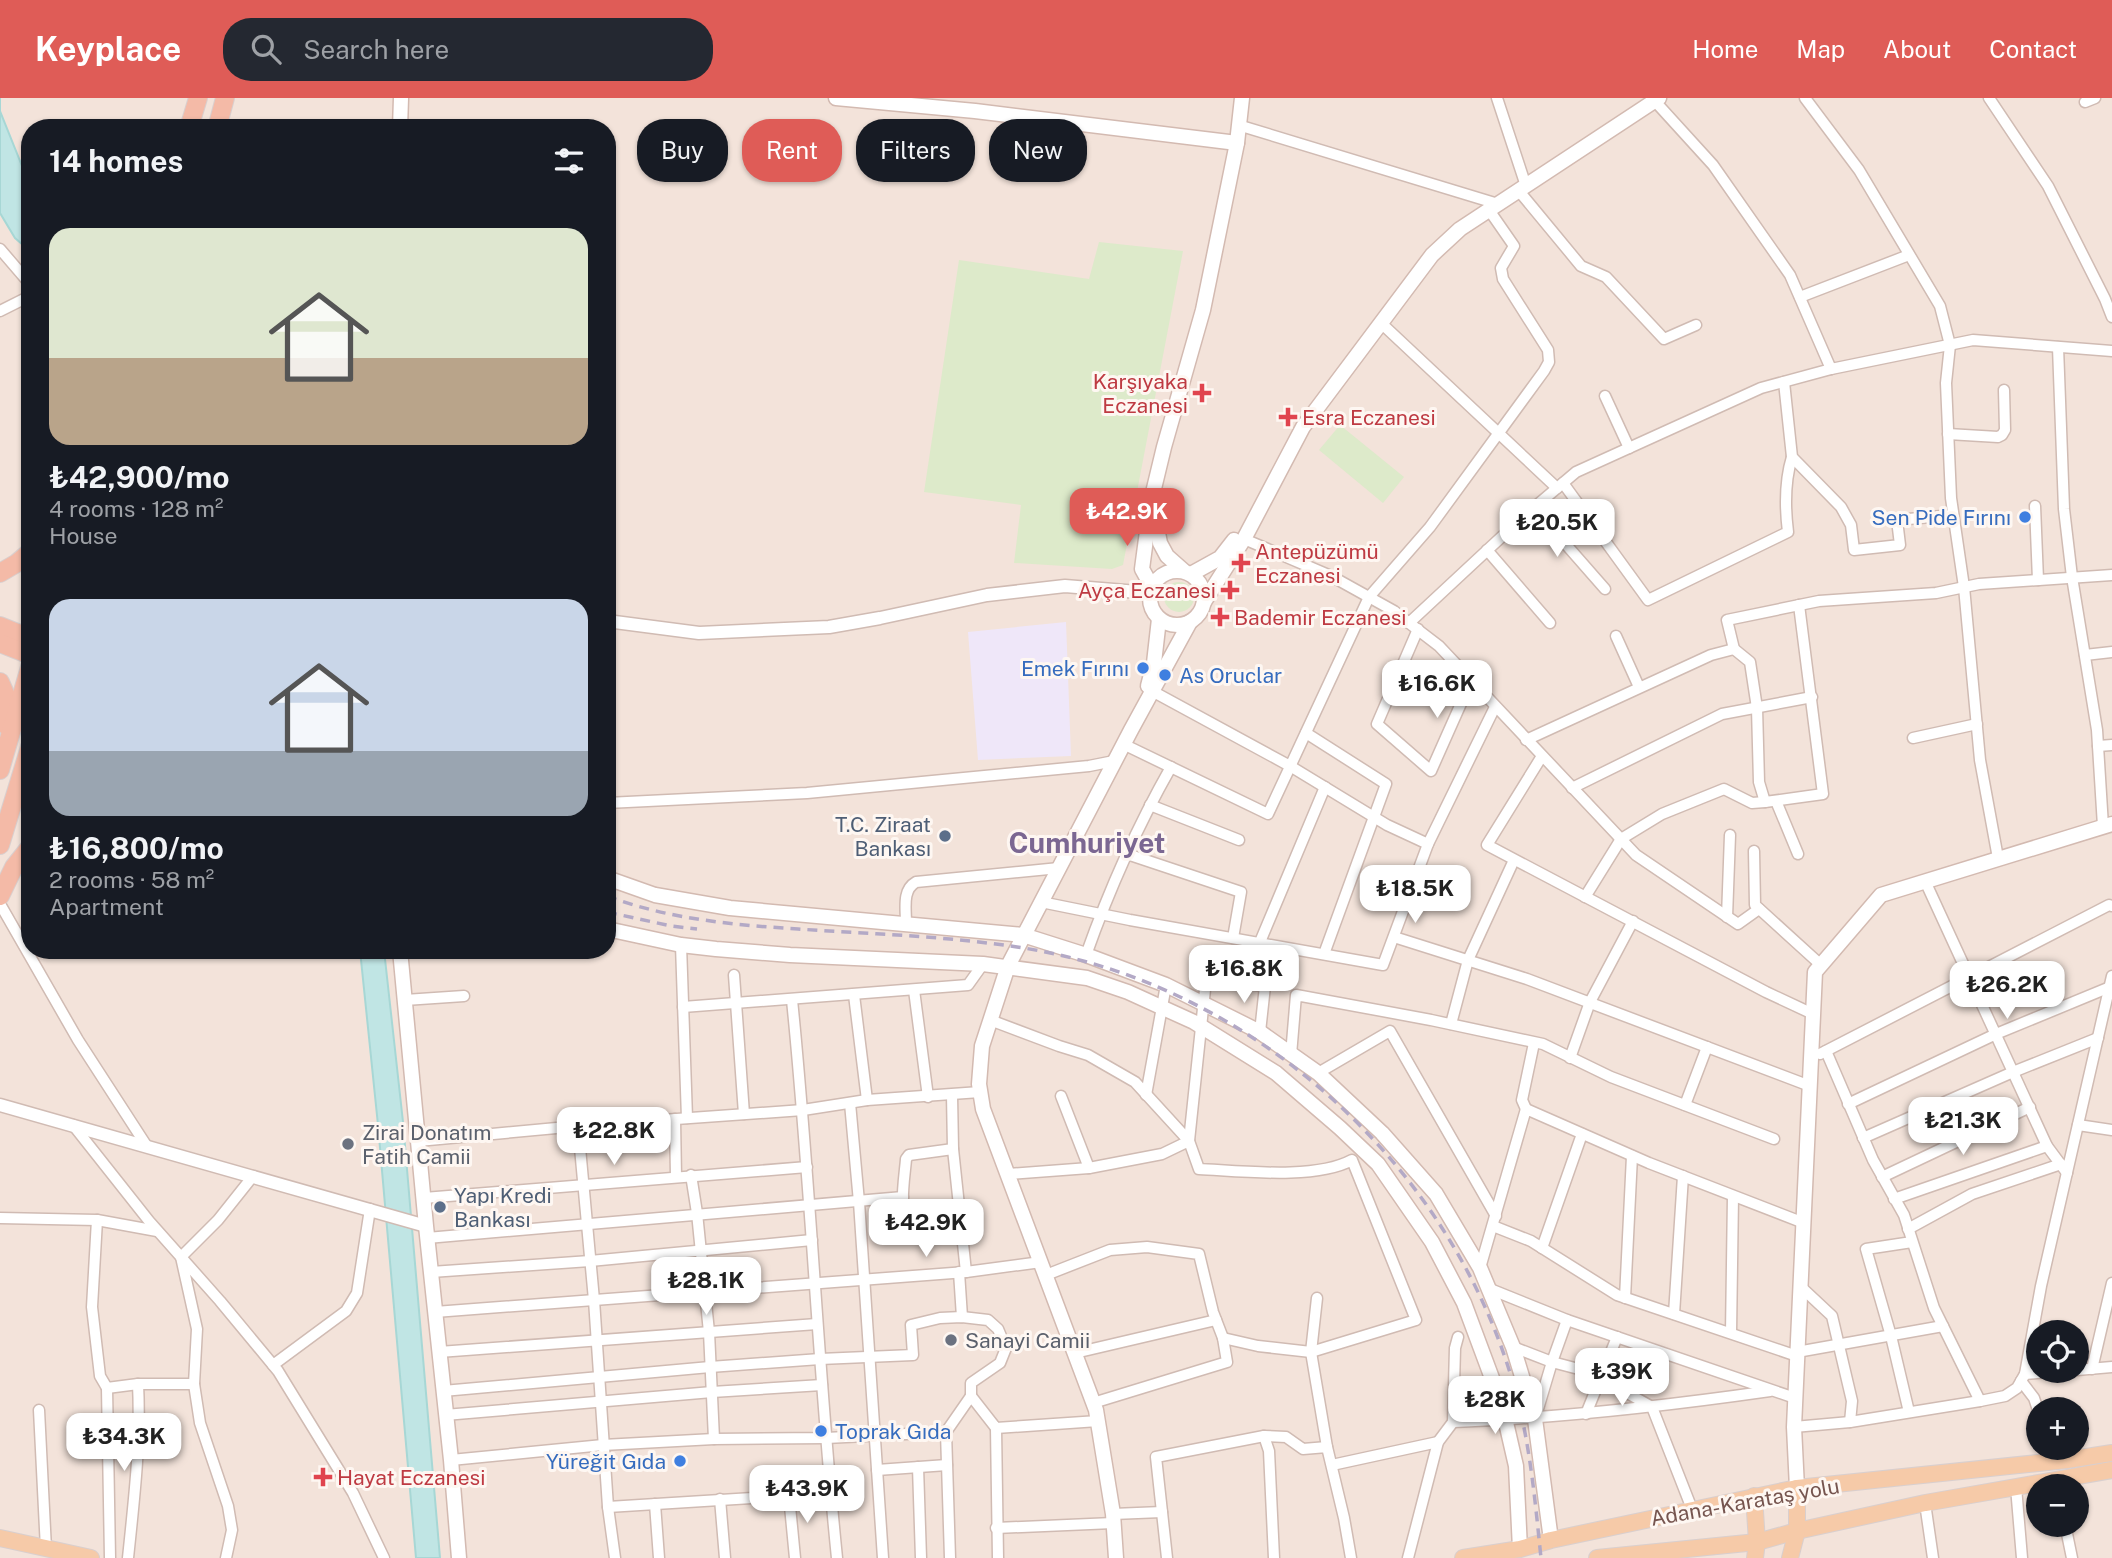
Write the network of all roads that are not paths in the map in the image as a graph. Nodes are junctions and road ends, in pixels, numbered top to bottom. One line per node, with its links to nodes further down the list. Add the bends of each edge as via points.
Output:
1 (198, 98): 11 (highway)
2 (225, 98): 12 (highway)
3 (401, 98): 13 (main road)
4 (836, 98): 10 (main road)
5 (1242, 98): 14 (main road)
6 (1497, 98): 16 (street)
7 (1805, 98): 19 (street, via 1859,170)
8 (1989, 98): 24 (street, via 2048,186)
9 (1655, 99): 16 (main road); 21 (street, via 1713,165 1790,275)
10 (976, 105): 15 (main road)
11 (192, 119)
12 (219, 119)
13 (400, 119)
14 (1238, 125): 15 (main road); 17 (street)
15 (1237, 143): 39 (main road, via 1203,310)
16 (1522, 188): 17 (main road); 26 (street, via 1581,266 1606,277 1664,339)
17 (1494, 207): 25 (main road, via 1432,255); 34 (street, via 1514,246 1501,268 1503,279 1548,350 1549,362)
18 (0, 248): 20 (street)
19 (1909, 255): 21 (street); 27 (street, via 1940,306)
20 (21, 273)
21 (1800, 297): 30 (street)
22 (21, 300): 23 (street)
23 (0, 311)
24 (2112, 317)
25 (1381, 323): 34 (street); 40 (main road, via 1303,426)
26 (1696, 325)
27 (1950, 345): 28 (street, via 1973,340); 30 (street); 35 (street)
28 (2058, 347): 29 (street); 50 (street, via 2064,509)
29 (2112, 351)
30 (1831, 369): 31 (street)
31 (1784, 382): 36 (street); 37 (street)
32 (2004, 390): 35 (street, via 2002,435)
33 (1605, 396): 36 (street)
34 (1500, 434): 38 (street); 55 (street)
35 (1948, 434): 43 (street)
36 (1629, 448): 38 (street, via 1576,472)
37 (1792, 457): 38 (street, via 1788,532 1648,600); 43 (street, via 1840,507 1851,525 1854,550 1900,545 1898,520)
38 (1560, 485): 42 (street)
39 (1151, 501): 48 (main road, via 1160,543 1167,556); 54 (main road, via 1142,569)
40 (1262, 502): 44 (main road); 48 (main road, via 1220,558)
41 (2035, 506): 51 (street)
42 (1534, 508): 45 (street); 53 (street)
43 (1953, 515): 52 (street)
44 (1244, 539): 55 (street); 56 (main road)
45 (1487, 550): 61 (street); 63 (street)
46 (21, 560): 47 (highway)
47 (0, 573)
48 (1188, 573): 54 (main road, via 1169,572 1156,580); 56 (main road, via 1202,586)
49 (2112, 575): 50 (street)
50 (2072, 577): 51 (street); 70 (street)
51 (2038, 580): 52 (street)
52 (1964, 587): 57 (street); 79 (street)
53 (1605, 589)
54 (1151, 590): 58 (main road, via 1150,603); 59 (street, via 1065,586 987,595 829,627 699,633)
55 (1370, 597): 63 (street); 81 (street)
56 (1204, 603): 60 (main road)
57 (1799, 605): 67 (street, via 1727,620); 75 (street)
58 (1159, 619): 60 (main road, via 1174,625); 80 (main road, via 1151,678)
59 (616, 622)
60 (1190, 622): 74 (main road)
61 (1550, 623)
62 (0, 626): 64 (highway)
63 (1413, 626): 72 (street); 72 (street, via 1377,724 1431,771)
64 (21, 634)
65 (1616, 636): 73 (street)
66 (0, 643): 68 (highway)
67 (1734, 649): 73 (street, via 1711,654); 78 (street, via 1750,662)
68 (21, 651)
69 (2112, 652): 70 (street)
70 (2085, 655): 86 (street)
71 (0, 681): 87 (highway, via 7,698)
72 (1471, 681): 77 (street)
73 (1639, 687): 83 (street)
74 (1152, 691): 80 (main road); 90 (street)
75 (1812, 697): 78 (street); 96 (street, via 1823,794)
76 (21, 698): 87 (highway)
77 (1495, 707): 83 (street); 104 (street)
78 (1756, 708): 95 (street, via 1722,714); 96 (street, via 1759,782)
79 (1977, 724): 82 (street); 110 (street)
80 (1131, 730): 84 (main road)
81 (1306, 733): 90 (street); 99 (street, via 1386,784)
82 (1913, 738)
83 (1526, 740): 88 (street)
84 (1123, 744): 89 (main road); 91 (street)
85 (2112, 745): 86 (street)
86 (2098, 746): 100 (street)
87 (7, 747): 92 (highway)
88 (1542, 757): 95 (street); 111 (street, via 1487,845)
89 (1114, 761): 97 (street, via 807,793); 112 (main road)
90 (1290, 766): 91 (street, via 1268,814); 94 (street)
91 (1171, 767): 98 (street)
92 (0, 770)
93 (21, 776): 105 (highway)
94 (1325, 786): 99 (street); 130 (street)
95 (1572, 788): 102 (street)
96 (1771, 801): 102 (street, via 1752,803 1724,789 1662,814); 108 (street)
97 (616, 803)
98 (1150, 804): 103 (street); 107 (street)
99 (1373, 816): 104 (street); 132 (street)
100 (2108, 825): 110 (main road)
101 (1730, 835): 122 (street)
102 (1621, 839): 116 (street); 122 (street, via 1636,855)
103 (1239, 840)
104 (1429, 844): 127 (street)
105 (0, 845)
106 (1754, 851): 120 (street, via 1755,905)
107 (1127, 854): 121 (street); 128 (street, via 1241,892)
108 (1798, 854)
109 (21, 858): 115 (highway)
110 (1998, 858): 114 (main road)
111 (1514, 860): 116 (street); 136 (street)
112 (1059, 868): 117 (main road); 124 (street, via 916,882 906,891)
113 (616, 881): 124 (main road, via 655,895 730,908)
114 (1925, 881): 138 (main road, via 1881,895); 141 (street)
115 (0, 896)
116 (1585, 897): 123 (street)
117 (1041, 902): 121 (street); 126 (main road)
118 (0, 904): 129 (street)
119 (2112, 906): 141 (street)
120 (1759, 909): 122 (street, via 1738,925); 138 (street)
121 (1101, 914): 128 (street); 133 (street)
122 (1727, 917)
123 (1633, 921): 150 (street); 154 (street)
124 (906, 923): 126 (main road)
125 (616, 931): 131 (main road)
126 (1023, 935): 133 (main road); 139 (main road)
127 (1394, 937): 132 (street, via 1383,965); 136 (street)
128 (1233, 938): 130 (street)
129 (21, 941)
130 (1260, 942): 132 (street)
131 (681, 945): 137 (main road); 153 (street)
132 (1324, 954)
133 (1086, 955): 143 (main road)
134 (32, 959): 194 (street)
135 (401, 959): 147 (main road)
136 (1468, 960): 150 (street); 156 (street)
137 (983, 964): 139 (main road); 144 (street, via 968,985)
138 (1821, 965): 154 (main road, via 1815,972)
139 (1008, 966): 152 (main road, via 1087,978); 155 (main road)
140 (734, 975): 151 (street)
141 (1970, 977): 159 (street); 163 (street)
142 (2111, 981): 159 (street); 160 (street)
143 (1166, 985): 149 (main road); 152 (street)
144 (914, 990): 145 (street); 174 (street)
145 (854, 995): 148 (street); 175 (street)
146 (464, 996): 147 (street)
147 (405, 1000): 192 (main road)
148 (792, 1000): 151 (street); 182 (street)
149 (1202, 1003): 157 (street); 158 (main road); 158 (street, via 1206,980 1265,986)
150 (1590, 1003): 162 (street); 165 (street)
151 (737, 1004): 153 (street); 183 (street)
152 (1160, 1006): 157 (main road); 172 (street)
153 (683, 1007): 184 (street)
154 (1813, 1014): 166 (main road)
155 (990, 1020): 170 (main road, via 982,1046); 172 (street, via 1088,1055 1135,1082)
156 (1451, 1024): 161 (street); 164 (street, via 1296,995)
157 (1200, 1025): 193 (street); 295 (main road, via 1276,1073 1377,1164 1432,1242 1464,1303)
158 (1260, 1032): 164 (main road)
159 (1996, 1034): 167 (street); 177 (street)
160 (2098, 1038): 167 (street); 186 (street)
161 (1534, 1043): 165 (street); 181 (street, via 1522,1100)
162 (1707, 1047): 169 (street); 179 (street)
163 (1826, 1051): 166 (street); 177 (street)
164 (1291, 1055): 168 (main road)
165 (1570, 1058): 179 (street)
166 (1812, 1059): 169 (main road)
167 (2013, 1072): 180 (street); 190 (street)
168 (1318, 1073): 219 (street, via 1390,1031); 231 (main road, via 1382,1133 1436,1194)
169 (1810, 1086): 221 (main road)
170 (980, 1092): 171 (street); 201 (main road)
171 (952, 1095): 174 (street); 196 (street)
172 (1146, 1095): 193 (street)
173 (1061, 1096): 199 (street)
174 (928, 1097): 175 (street)
175 (867, 1100): 176 (street)
176 (850, 1103): 182 (street); 212 (street)
177 (1848, 1104): 190 (street)
178 (0, 1105): 185 (street)
179 (1685, 1105): 191 (street)
180 (2030, 1107): 195 (street); 206 (street)
181 (1527, 1109): 189 (street); 219 (street)
182 (803, 1110): 183 (street); 198 (street)
183 (744, 1114): 184 (street)
184 (681, 1119): 187 (street); 205 (street)
185 (73, 1125): 194 (street); 224 (street)
186 (2078, 1125): 188 (street); 200 (street)
187 (578, 1126): 192 (street); 207 (street)
188 (2112, 1130)
189 (1582, 1134): 197 (street); 227 (street)
190 (1863, 1138): 206 (street)
191 (1774, 1139)
192 (418, 1141): 210 (main road)
193 (1189, 1141): 199 (street, via 1162,1154); 261 (street, via 1199,1169 1316,1171 1352,1160 1416,1320)
194 (146, 1145): 203 (street)
195 (2047, 1146): 200 (street); 211 (street)
196 (953, 1149): 209 (street, via 909,1155); 218 (street)
197 (1632, 1156): 204 (street); 242 (street)
198 (807, 1167): 202 (street); 213 (street)
199 (1089, 1168): 201 (street)
200 (2064, 1169): 223 (street, via 1972,1194); 274 (street)
201 (1008, 1174): 232 (main road)
202 (691, 1175): 205 (street); 215 (street)
203 (253, 1176): 214 (street); 229 (street)
204 (1683, 1176): 208 (street); 245 (street)
205 (676, 1177): 207 (street)
206 (1882, 1177): 211 (street)
207 (583, 1186): 210 (street); 220 (street)
208 (1733, 1196): 221 (street); 252 (street)
209 (903, 1197): 212 (street); 218 (street, via 904,1217 911,1226)
210 (424, 1198): 222 (main road)
211 (1894, 1199): 223 (street)
212 (859, 1202): 213 (street); 235 (street)
213 (810, 1204): 215 (street); 225 (street)
214 (372, 1209): 222 (street); 267 (street, via 357,1293 346,1311)
215 (697, 1213): 220 (street); 228 (street)
216 (0, 1218): 217 (street)
217 (97, 1220): 224 (street); 279 (street, via 92,1307 100,1376)
218 (961, 1221): 234 (street)
219 (1495, 1221): 227 (street); 231 (street)
220 (587, 1223): 222 (street); 230 (street)
221 (1804, 1223): 238 (main road)
222 (424, 1229): 233 (main road)
223 (1908, 1229): 226 (street)
224 (158, 1231): 229 (street)
225 (812, 1240): 228 (street); 236 (street)
226 (1913, 1242): 250 (street); 253 (street, via 1866,1249)
227 (1542, 1248): 242 (street)
228 (700, 1251): 230 (street); 240 (street)
229 (181, 1256): 267 (street); 277 (street, via 197,1329)
230 (590, 1261): 233 (street); 243 (street)
231 (1480, 1268): 239 (main road)
232 (1044, 1269): 234 (street); 247 (street, via 1110,1250 1147,1247 1199,1254); 262 (main road)
233 (431, 1272): 244 (main road)
234 (963, 1272): 235 (street); 246 (street)
235 (863, 1279): 236 (street); 264 (street)
236 (814, 1282): 240 (street); 249 (street)
237 (2112, 1283): 271 (street)
238 (1801, 1287): 258 (street, via 1832,1316); 263 (main road)
239 (1490, 1289): 248 (street); 259 (main road)
240 (704, 1290): 243 (street); 251 (street)
241 (1317, 1298): 261 (street)
242 (1625, 1298): 245 (street)
243 (594, 1300): 244 (street); 257 (street)
244 (435, 1312): 260 (main road)
245 (1674, 1314): 252 (street)
246 (962, 1317): 264 (street, via 911,1325 913,1355); 283 (street, via 988,1320 998,1329 1006,1348 1000,1363 971,1383)
247 (1216, 1320): 256 (street); 262 (street)
248 (1567, 1320): 255 (street); 266 (street)
249 (817, 1324): 251 (street); 265 (street)
250 (1943, 1326): 253 (street); 286 (street)
251 (709, 1332): 257 (street); 268 (street)
252 (1731, 1333): 263 (street)
253 (1891, 1336): 258 (street); 291 (street)
254 (1458, 1337): 297 (street)
255 (1617, 1337): 273 (street); 281 (street)
256 (1223, 1338): 261 (street); 288 (street, via 1227,1362)
257 (597, 1341): 260 (street); 272 (street)
258 (1839, 1345): 263 (street); 298 (street, via 1853,1401)
259 (1513, 1347): 266 (street); 294 (main road)
260 (439, 1352): 280 (main road)
261 (1311, 1352): 308 (street)
262 (1075, 1353): 288 (main road)
263 (1797, 1354): 285 (main road)
264 (870, 1358): 265 (street); 302 (street)
265 (820, 1359): 268 (street); 278 (street)
266 (1552, 1362): 273 (street); 294 (street)
267 (273, 1365): 344 (street, via 353,1493)
268 (710, 1367): 272 (street); 282 (street)
269 (2112, 1367): 271 (street)
270 (2089, 1369): 271 (street)
271 (2092, 1369)
272 (598, 1376): 280 (street); 287 (street)
273 (1600, 1377): 289 (street); 292 (street)
274 (2023, 1377): 275 (street); 284 (street); 286 (street, via 2005,1396)
275 (2026, 1377)
276 (138, 1384): 277 (street); 279 (street); 342 (street, via 139,1446)
277 (194, 1384): 343 (street, via 200,1423 228,1506 232,1530)
278 (822, 1385): 282 (street); 305 (street)
279 (107, 1388): 341 (street)
280 (443, 1391): 293 (main road)
281 (1773, 1391): 285 (street); 289 (street)
282 (712, 1392): 287 (street); 304 (street)
283 (971, 1396): 300 (street); 301 (street)
284 (2033, 1397)
285 (1795, 1398): 299 (main road)
286 (1980, 1401): 291 (street)
287 (600, 1402): 293 (street); 307 (street)
288 (1093, 1403): 296 (main road)
289 (1652, 1407): 292 (street); 329 (street)
290 (39, 1410): 337 (street)
291 (1909, 1412): 298 (street)
292 (1586, 1414): 294 (street)
293 (445, 1415): 312 (main road)
294 (1535, 1419): 295 (street); 336 (main road)
295 (1506, 1420): 297 (street); 338 (main road, via 1516,1466)
296 (1098, 1421): 300 (street); 331 (main road)
297 (1453, 1422): 306 (street)
298 (1850, 1422): 299 (street)
299 (1794, 1427): 321 (main road)
300 (996, 1428): 332 (street)
301 (946, 1432): 302 (street); 313 (street)
302 (874, 1435): 305 (street); 316 (street)
303 (1264, 1436): 308 (street, via 1286,1437 1303,1449); 330 (street, via 1156,1457); 357 (street, via 1269,1451)
304 (713, 1438): 305 (street); 307 (street)
305 (826, 1438): 322 (street)
306 (1438, 1442): 314 (street); 359 (street)
307 (603, 1445): 312 (street); 328 (street)
308 (1327, 1447): 314 (street)
309 (2112, 1453): 310 (main road, Adana-Karataş yolu)
310 (2089, 1454)
311 (2026, 1458): 321 (main road, Adana-Karataş yolu)
312 (451, 1460): 345 (main road)
313 (947, 1465): 315 (street); 353 (street)
314 (1332, 1465): 358 (street)
315 (918, 1467): 316 (street); 352 (street)
316 (877, 1470): 351 (street)
317 (2112, 1471): 318 (main road, Adana-Karataş yolu)
318 (2089, 1476)
319 (2026, 1486): 320 (main road, Adana-Karataş yolu)
320 (2016, 1487): 326 (main road, Adana-Karataş yolu); 364 (street)
321 (1797, 1488): 324 (main road, Adana-Karataş yolu); 333 (main road)
322 (831, 1493): 323 (street); 350 (street)
323 (789, 1496): 325 (street); 349 (street)
324 (1754, 1496): 329 (main road, Adana-Karataş yolu); 339 (main road)
325 (720, 1499): 327 (street); 348 (street)
326 (1925, 1503): 333 (main road, Adana-Karataş yolu); 363 (street)
327 (655, 1504): 328 (street); 347 (street)
328 (608, 1507): 346 (street)
329 (1692, 1509): 336 (main road, Adana-Karataş yolu)
330 (1161, 1512): 331 (street); 356 (street)
331 (1113, 1518): 332 (street); 355 (main road)
332 (996, 1528): 354 (street)
333 (1797, 1531): 339 (main road, Adana-Karataş yolu); 362 (main road)
334 (2068, 1537): 365 (street)
335 (0, 1538): 337 (main road)
336 (1551, 1540): 338 (main road, Adana-Karataş yolu)
337 (46, 1549): 340 (main road)
338 (1520, 1549): 360 (main road, Adana-Karataş yolu)
339 (1756, 1550): 361 (main road, Adana-Karataş yolu)
340 (91, 1558)
341 (110, 1558)
342 (128, 1558)
343 (226, 1558)
344 (384, 1558)
345 (458, 1558)
346 (615, 1558)
347 (659, 1558)
348 (725, 1558)
349 (795, 1558)
350 (837, 1558)
351 (883, 1558)
352 (921, 1558)
353 (950, 1558)
354 (998, 1558)
355 (1116, 1558)
356 (1167, 1558)
357 (1274, 1558)
358 (1351, 1558)
359 (1408, 1558)
360 (1463, 1558)
361 (1597, 1558)
362 (1790, 1558)
363 (1933, 1558)
364 (2022, 1558)
365 (2072, 1558)

